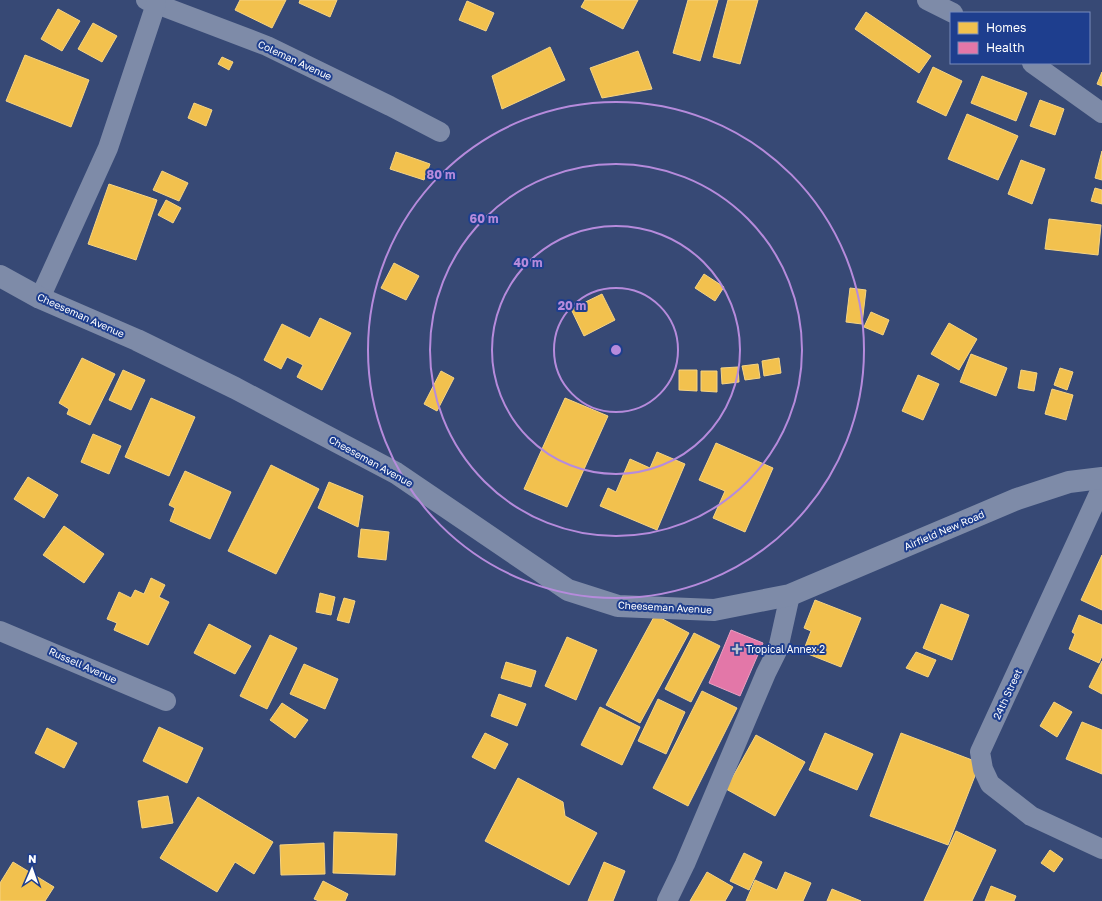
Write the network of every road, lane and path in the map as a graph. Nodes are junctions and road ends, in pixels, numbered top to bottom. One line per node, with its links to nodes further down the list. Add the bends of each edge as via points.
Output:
1 (927, 0): 3 (street)
2 (151, 2): 6 (street, Coleman Avenue, via 267,46); 8 (street, via 108,148)
3 (951, 12)
4 (1033, 64): 5 (street)
5 (1102, 113)
6 (440, 132)
7 (0, 276): 8 (street, Cheeseman Avenue)
8 (40, 298): 11 (street, Cheeseman Avenue, via 137,340 228,384 396,472 568,590 618,606 714,610)
9 (1102, 478): 11 (street, Airfield New Road, via 1069,482 1017,499)
10 (1102, 487): 14 (street, 24th Street, via 980,752 983,769 990,784 1012,802 1031,816)
11 (790, 596): 15 (street, via 778,649)
12 (0, 631): 13 (street, Russell Avenue)
13 (166, 701)
14 (1102, 849)
15 (667, 901)

